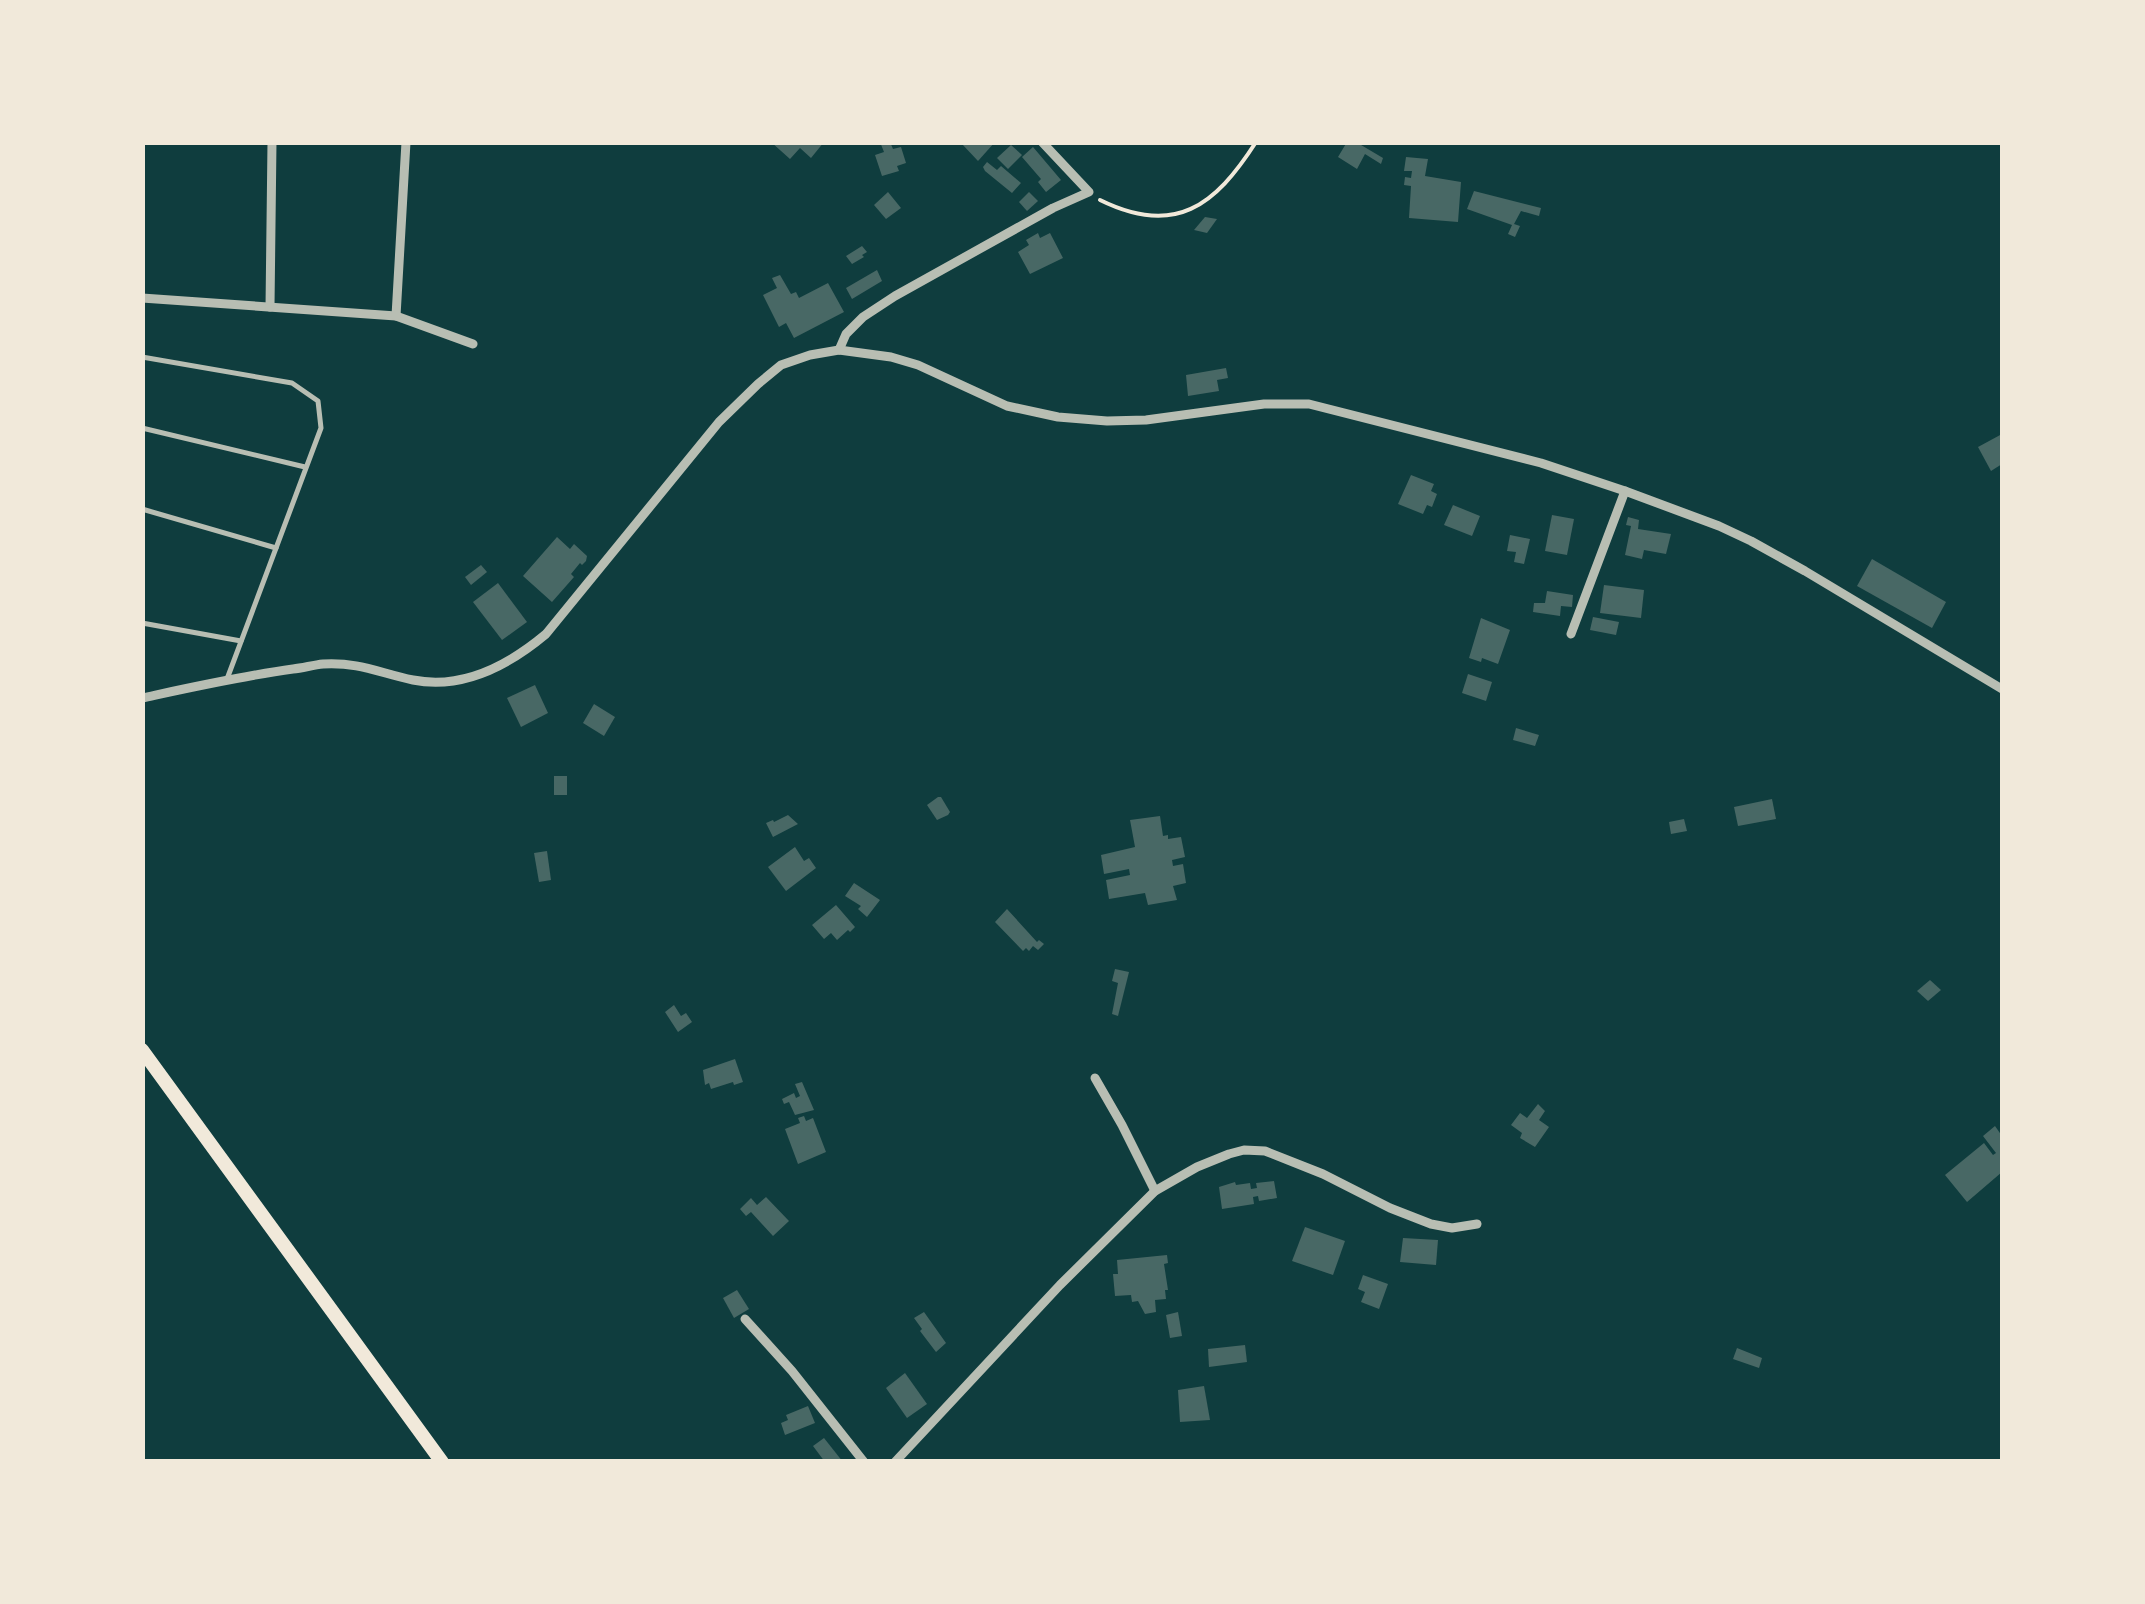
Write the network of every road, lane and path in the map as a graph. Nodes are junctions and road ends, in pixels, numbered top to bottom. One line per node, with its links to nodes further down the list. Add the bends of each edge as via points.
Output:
1 (272, 142): 7 (street)
2 (406, 142): 8 (street)
3 (1042, 142): 5 (street)
4 (1256, 142): 5 (path, via 1218,192 1186,213 1156,216 1114,207)
5 (1089, 192): 10 (street, via 895,296 863,317)
6 (142, 298): 7 (street)
7 (270, 307): 8 (street)
8 (396, 316): 9 (street)
9 (472, 344)
10 (839, 350): 14 (street, via 904,361 1007,406 1058,416 1146,420 1309,404 1492,449); 20 (street, via 781,365 758,384 719,422 546,634 514,660 442,682 340,664)
11 (142, 357): 13 (lane, via 292,382 318,401 321,428)
12 (142, 428): 13 (lane)
13 (306, 467): 16 (lane)
14 (1625, 491): 18 (street); 21 (street, via 1751,541)
15 (142, 509): 16 (lane)
16 (276, 548): 19 (lane)
17 (142, 623): 19 (lane)
18 (1571, 634)
19 (241, 641): 20 (lane)
20 (227, 679): 22 (street)
21 (2002, 689)
22 (142, 698)
23 (142, 1050): 28 (main road)
24 (1095, 1078): 25 (street)
25 (1155, 1191): 26 (street, via 1229,1154 1265,1150 1431,1224); 30 (street)
26 (1478, 1224)
27 (745, 1319): 29 (street)
28 (442, 1462)
29 (864, 1462)
30 (894, 1462)

